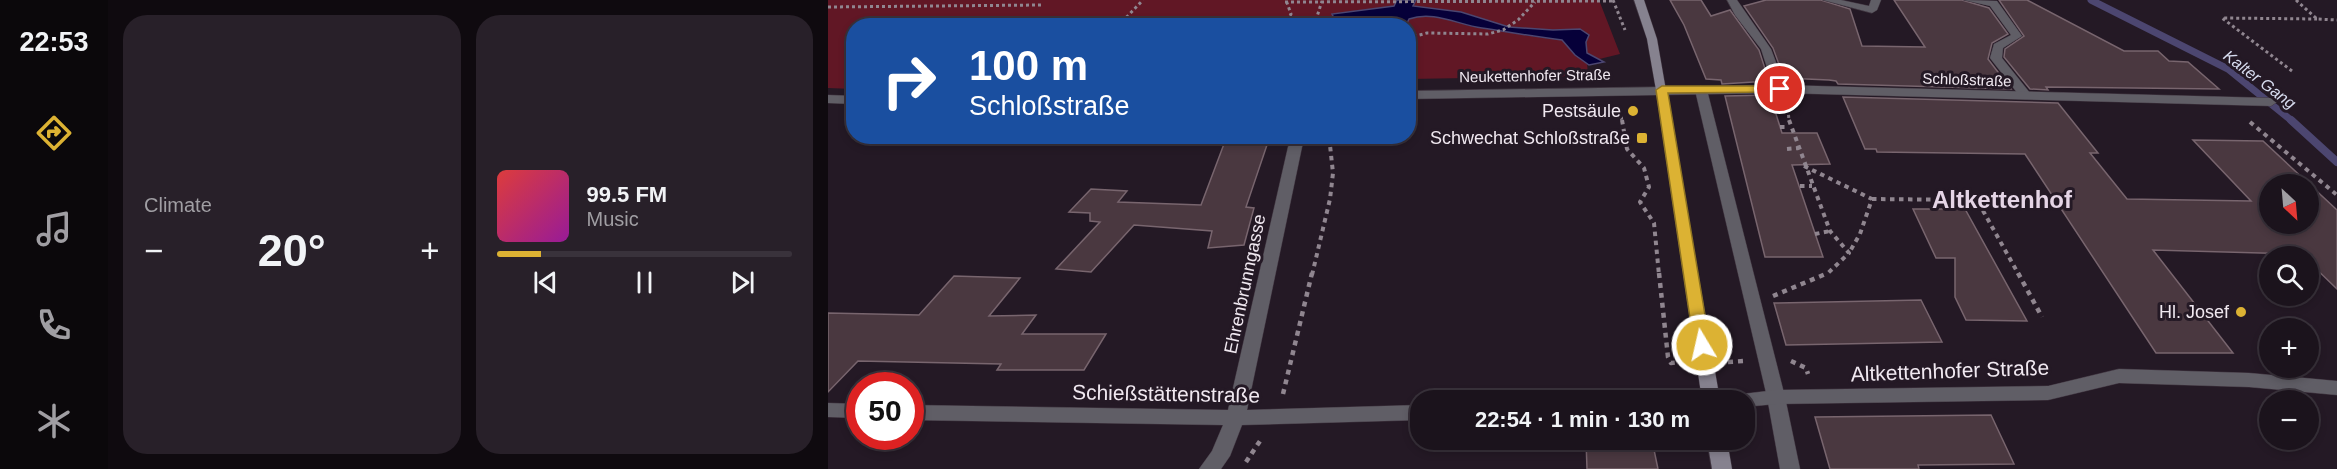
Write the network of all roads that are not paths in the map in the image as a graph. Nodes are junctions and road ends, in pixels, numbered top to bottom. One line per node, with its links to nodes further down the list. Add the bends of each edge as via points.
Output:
1 (1639, 0): 7 (main road)
2 (1732, 0): 6 (street, via 1766,49)
3 (1828, 0): 4 (street, via 1872,10)
4 (1876, 0)
5 (1969, 0): 10 (street, via 1993,3 2017,36 1998,46 1996,58)
6 (1780, 89): 8 (street, Schloßstraße); 10 (street, Schloßstraße)
7 (1662, 90): 8 (street, Schloßstraße); 9 (street, Neukettenhofer Straße); 16 (main road)
8 (1701, 90): 17 (street)
9 (1416, 95)
10 (2026, 96): 13 (street, Schloßstraße)
11 (828, 99): 12 (street)
12 (846, 100)
13 (2271, 102)
14 (1296, 144): 23 (street, Ehrenbrunngasse)
15 (2337, 388): 17 (street, Altkettenhofer Straße, via 2249,380 2119,376 2048,393)
16 (1709, 390)
17 (1776, 397): 18 (street, Altkettenhofer Straße); 27 (street)
18 (1755, 399)
19 (828, 410): 20 (street)
20 (846, 411)
21 (924, 412): 23 (street, Schießstättenstraße)
22 (1410, 413): 23 (street, Schießstättenstraße)
23 (1236, 418): 25 (street, Ehrenbrunngasse, via 1220,456)
24 (1719, 450): 26 (main road)
25 (1209, 469)
26 (1722, 469)
27 (1790, 469)

